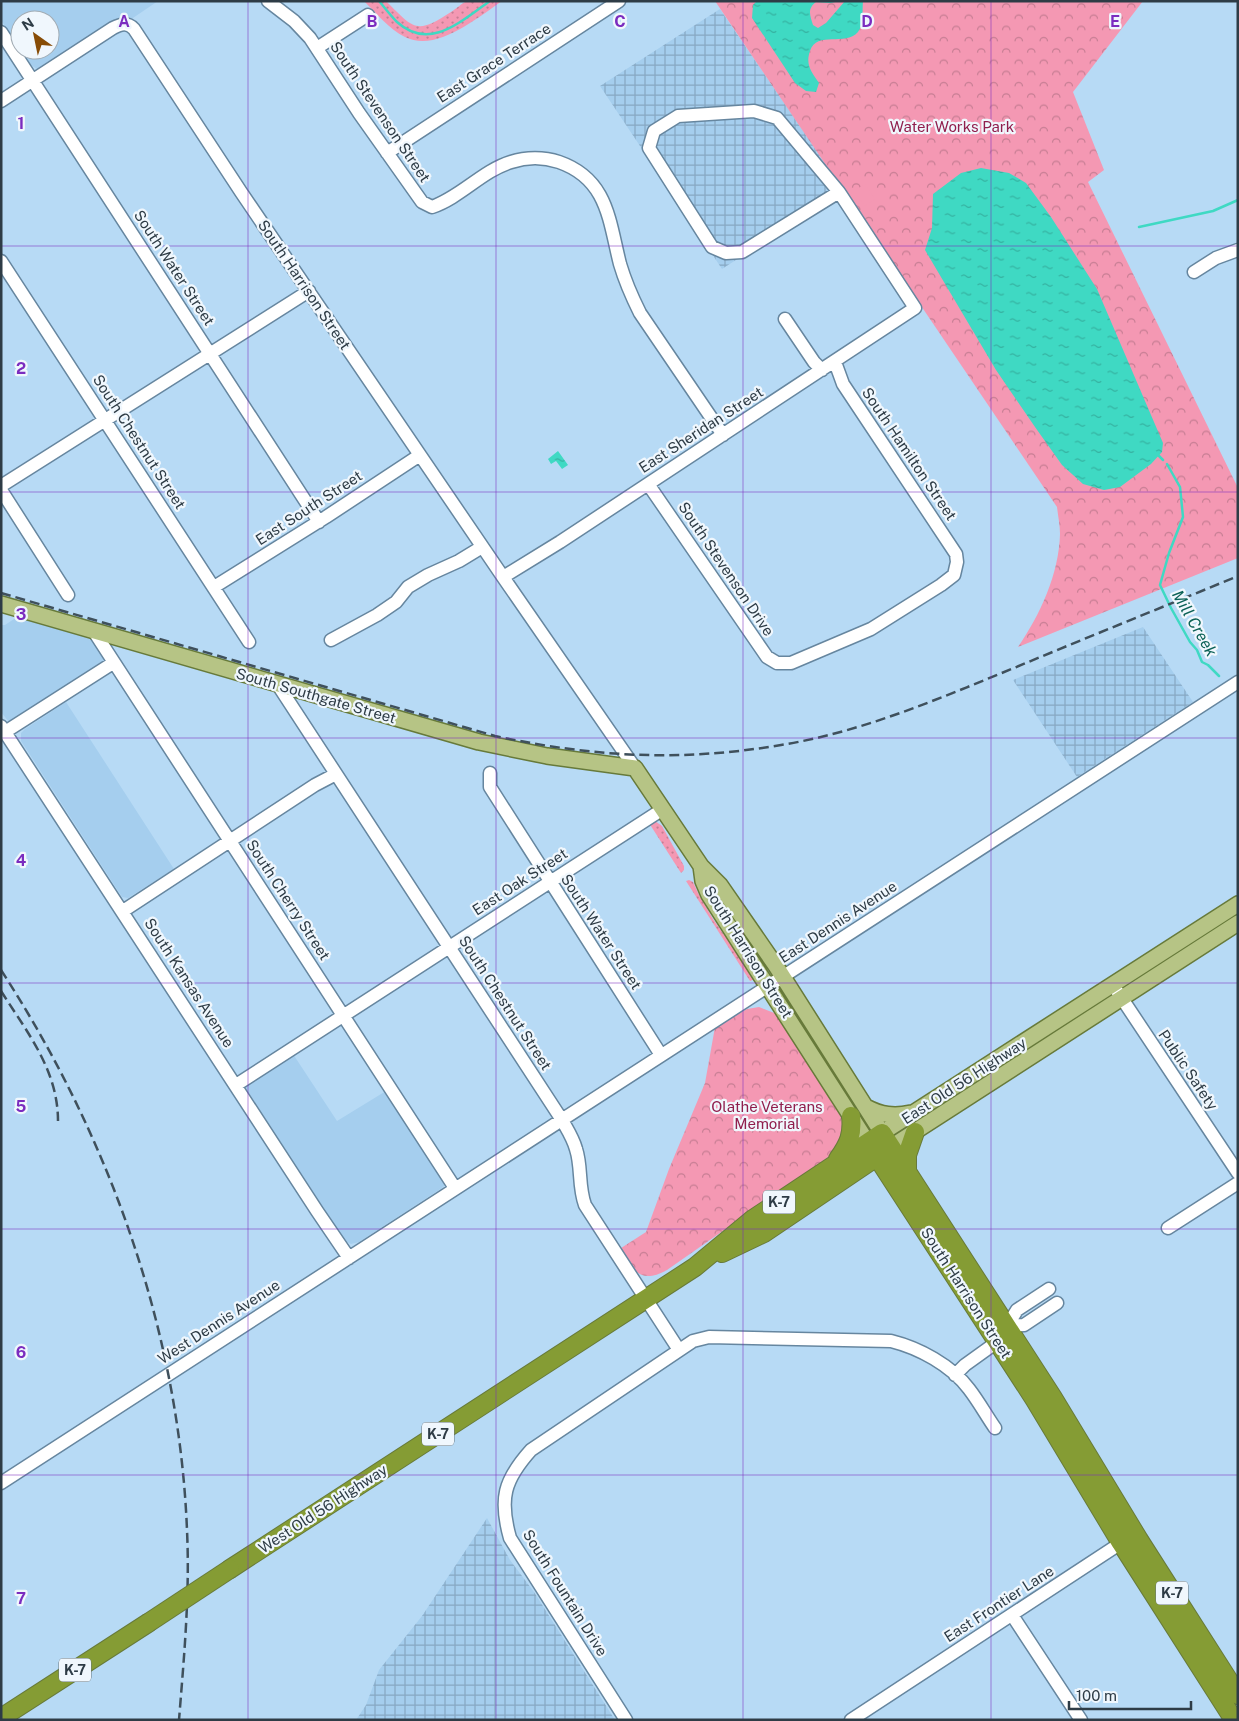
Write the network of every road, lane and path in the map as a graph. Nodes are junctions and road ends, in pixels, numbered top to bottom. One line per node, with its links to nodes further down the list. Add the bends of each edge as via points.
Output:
1 (268, 1): 5 (street, South Stevenson Street, via 305,31)
2 (619, 1): 8 (street, East Grace Terrace)
3 (368, 15): 5 (street)
4 (1, 32): 6 (street, South Water Street)
5 (317, 48): 8 (street, South Stevenson Street)
6 (33, 81): 7 (street); 13 (street, South Harrison Street, via 113,28 126,24 134,29); 15 (street, South Water Street)
7 (1, 101)
8 (387, 153): 19 (street, South Stevenson Street, via 422,202 432,207 498,167 525,158 544,158 579,172 605,203 630,293 640,313)
9 (839, 192): 9 (street, via 742,252 726,253 712,247 649,148 654,131 678,116 754,110 777,118); 16 (street, East Sheridan Street, via 915,308)
10 (1238, 250): 12 (street, via 1216,258)
11 (1, 261): 18 (street, South Chestnut Street)
12 (1194, 272)
13 (309, 291): 15 (street); 20 (street, South Harrison Street)
14 (785, 319): 17 (street)
15 (210, 353): 18 (street); 24 (street, South Water Street)
16 (835, 362): 17 (street, East Sheridan Street); 34 (street, South Hamilton Street, via 843,384 956,554 957,562 954,574 941,585 871,629 791,663)
17 (822, 370): 19 (street, East Sheridan Street)
18 (105, 420): 22 (street); 27 (street, South Chestnut Street)
19 (723, 436): 21 (street, East Sheridan Street)
20 (420, 455): 24 (street, East South Street); 25 (street, South Harrison Street)
21 (648, 484): 26 (street, East Sheridan Street); 34 (street, South Stevenson Drive, via 767,657)
22 (1, 486)
23 (1, 490): 28 (street)
24 (319, 522): 27 (street, East South Street)
25 (482, 547): 26 (street, South Harrison Street); 31 (street, via 408,586 396,602 377,616)
26 (503, 577): 38 (street, South Harrison Street)
27 (214, 587): 32 (street, South Chestnut Street)
28 (68, 595)
29 (1, 604): 30 (main road, South Southgate Street)
30 (93, 630): 33 (street, South Cherry Street); 36 (main road, South Southgate Street)
31 (331, 640)
32 (249, 642)
33 (113, 663): 37 (street); 42 (street, South Cherry Street)
34 (784, 663)
35 (1238, 682): 49 (street, East Dennis Avenue)
36 (278, 684): 38 (main road, South Southgate Street, via 479,742 540,755); 40 (street, South Chestnut Street)
37 (3, 729): 46 (street, South Kansas Avenue)
38 (635, 768): 41 (main road, South Harrison Street)
39 (490, 773): 44 (street, South Water Street, via 490,787)
40 (336, 774): 42 (street); 48 (street, South Chestnut Street)
41 (663, 809): 43 (main road, South Harrison Street); 44 (street, East Oak Street)
42 (230, 840): 46 (street); 53 (street, South Cherry Street)
43 (701, 866): 49 (main road, South Harrison Street, via 720,885); 51 (main road, South Harrison Street, via 709,895)
44 (550, 882): 48 (street, East Oak Street); 54 (street, South Water Street)
45 (1238, 904): 50 (main road, East Old 56 Highway)
46 (123, 911): 55 (street, South Kansas Avenue)
47 (1238, 923): 52 (main road, East Old 56 Highway)
48 (449, 947): 53 (street, East Oak Street); 58 (street, South Chestnut Street)
49 (783, 977): 51 (street, East Dennis Avenue); 56 (main road, South Harrison Street)
50 (1113, 985): 52 (street, Public Safety); 57 (main road, East Old 56 Highway)
51 (769, 986): 54 (street, East Dennis Avenue); 56 (main road, South Harrison Street)
52 (1121, 998): 59 (main road, East Old 56 Highway); 63 (street, Public Safety)
53 (344, 1016): 55 (street, East Oak Street); 67 (street, South Cherry Street)
54 (661, 1055): 58 (street, East Dennis Avenue)
55 (236, 1085): 69 (street, South Kansas Avenue)
56 (858, 1111): 57 (main road, via 901,1115); 60 (main road, South Harrison Street); 61 (highway, via 850,1140)
57 (917, 1111): 60 (main road, East Old 56 Highway)
58 (562, 1120): 67 (street, East Dennis Avenue); 72 (street, South Chestnut Street, via 576,1149 585,1205)
59 (915, 1132): 60 (main road, East Old 56 Highway); 62 (highway, via 907,1155)
60 (880, 1145): 61 (highway, East Old 56 Highway / K-7); 62 (highway, South Harrison Street / K-7); 64 (highway, East Old 56 Highway); 66 (highway, South Harrison Street)
61 (832, 1167): 70 (highway, East Old 56 Highway / K-7, via 753,1219)
62 (907, 1172): 74 (highway, South Harrison Street / K-7)
63 (1238, 1173)
64 (847, 1177): 66 (highway, via 875,1176); 70 (highway, East Old 56 Highway / K-7, via 764,1233)
65 (1238, 1183): 68 (street)
66 (897, 1187): 75 (highway, South Harrison Street / K-7)
67 (455, 1188): 69 (street, West Dennis Avenue)
68 (1168, 1228)
69 (349, 1258): 79 (street, West Dennis Avenue)
70 (695, 1267): 72 (highway, East Old 56 Highway / K-7)
71 (1049, 1290): 74 (street, via 1016,1310)
72 (645, 1299): 76 (street, South Chestnut Street); 83 (highway, West Old 56 Highway / K-7, bridge)
73 (1057, 1303): 74 (street, via 1024,1325)
74 (1007, 1326): 75 (street); 82 (highway, South Harrison Street / K-7)
75 (997, 1342): 77 (street); 80 (highway, South Harrison Street / K-7)
76 (679, 1350): 77 (street, South Fountain Drive, via 693,1341 709,1337 891,1341 923,1353); 84 (street, South Fountain Drive, via 531,1450 512,1474 506,1488 505,1519 510,1538)
77 (955, 1375): 78 (street, South Fountain Drive, via 968,1388)
78 (995, 1428)
79 (1, 1483)
80 (1121, 1542): 81 (street, East Frontier Lane); 87 (highway, South Harrison Street / K-7)
81 (1012, 1615): 85 (street, East Frontier Lane); 86 (street)
82 (1238, 1694)
83 (1, 1718)
84 (626, 1720)
85 (851, 1720)
86 (1081, 1720)
87 (1234, 1720)

